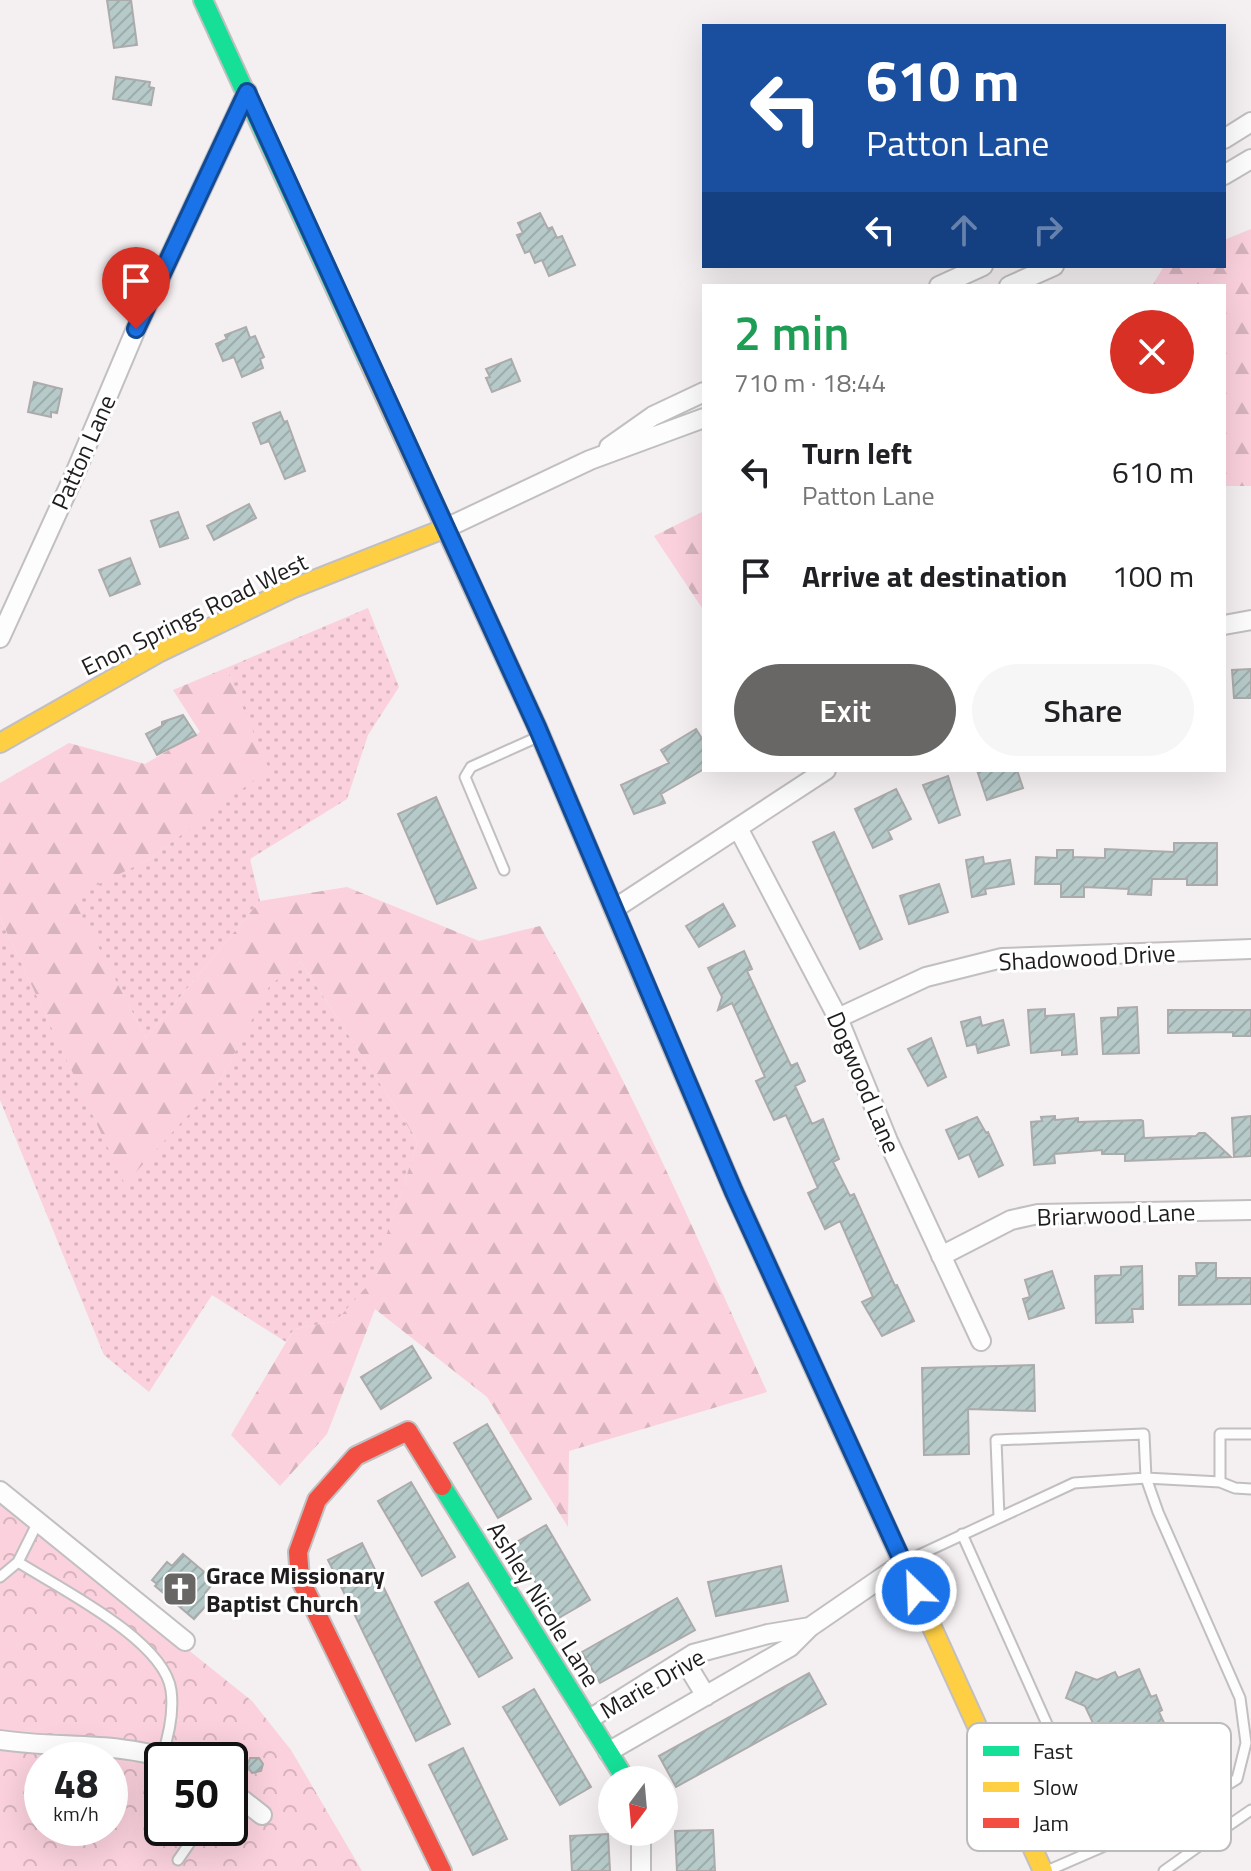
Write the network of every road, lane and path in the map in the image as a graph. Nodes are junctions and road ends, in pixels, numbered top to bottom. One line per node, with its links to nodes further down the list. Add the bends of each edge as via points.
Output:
1 (203, 0): 2 (main road)
2 (247, 92): 14 (main road); 17 (street, Patton Lane)
3 (1251, 122): 4 (street)
4 (1226, 138)
5 (1251, 159): 6 (street)
6 (1226, 174)
7 (979, 268): 9 (street)
8 (1050, 268): 10 (street)
9 (943, 284)
10 (1014, 284)
11 (702, 393): 13 (street, Enon Springs Road West, via 653,416)
12 (702, 419): 13 (street, Enon Springs Road West)
13 (590, 460): 14 (street, Enon Springs Road West)
14 (446, 528): 18 (main road); 19 (main road, Enon Springs Road West, via 291,589 160,652)
15 (1251, 620): 16 (street)
16 (1226, 625)
17 (0, 638)
18 (541, 736): 22 (lane, via 471,767 465,777); 23 (main road)
19 (0, 743)
20 (823, 772): 21 (street)
21 (738, 828): 23 (street); 25 (street, Dogwood Lane)
22 (504, 870)
23 (614, 909): 38 (main road, via 734,1192)
24 (1251, 949): 25 (street, Shadowood Drive, via 1002,958 926,977)
25 (838, 1018): 27 (street, Dogwood Lane)
26 (1251, 1210): 27 (street, Briarwood Lane, via 1038,1214 1011,1220)
27 (941, 1256): 28 (street, Dogwood Lane)
28 (981, 1341)
29 (1251, 1434): 31 (lane, via 1220,1434)
30 (1146, 1478): 31 (lane); 34 (lane, via 1074,1483); 34 (lane, via 1144,1434 996,1440); 52 (lane, via 1240,1698 1246,1743 1237,1779)
31 (1220, 1482): 32 (lane)
32 (1251, 1489)
33 (0, 1491): 35 (street)
34 (999, 1517): 36 (lane)
35 (39, 1521): 37 (lane); 41 (street)
36 (962, 1534): 38 (lane); 46 (lane)
37 (18, 1562): 39 (lane); 48 (lane, via 118,1624 155,1658 171,1687)
38 (903, 1563): 40 (street, Marie Drive); 45 (main road)
39 (0, 1577)
40 (810, 1627): 42 (street, Marie Drive); 43 (street, Marie Drive, via 790,1647)
41 (185, 1641)
42 (684, 1660): 43 (street); 44 (street, Marie Drive)
43 (706, 1696): 49 (street, Marie Drive)
44 (588, 1720): 49 (main road, Ashley Nicole Lane); 63 (main road, Ashley Nicole Lane, via 408,1431 356,1456 317,1500 298,1552 300,1579)
45 (977, 1723)
46 (1047, 1723)
47 (0, 1740): 50 (street, via 106,1745)
48 (169, 1742)
49 (608, 1752): 51 (main road, Ashley Nicole Lane)
50 (144, 1753)
51 (617, 1766)
52 (1231, 1783)
53 (248, 1804): 55 (street)
54 (1251, 1810): 56 (lane)
55 (262, 1815)
56 (1231, 1824)
57 (188, 1846): 62 (lane)
58 (641, 1846): 64 (street)
59 (1036, 1851): 65 (main road)
60 (1092, 1851): 65 (lane)
61 (1192, 1851): 66 (lane)
62 (178, 1860)
63 (442, 1871)
64 (641, 1871)
65 (1045, 1871)
66 (1164, 1871)

